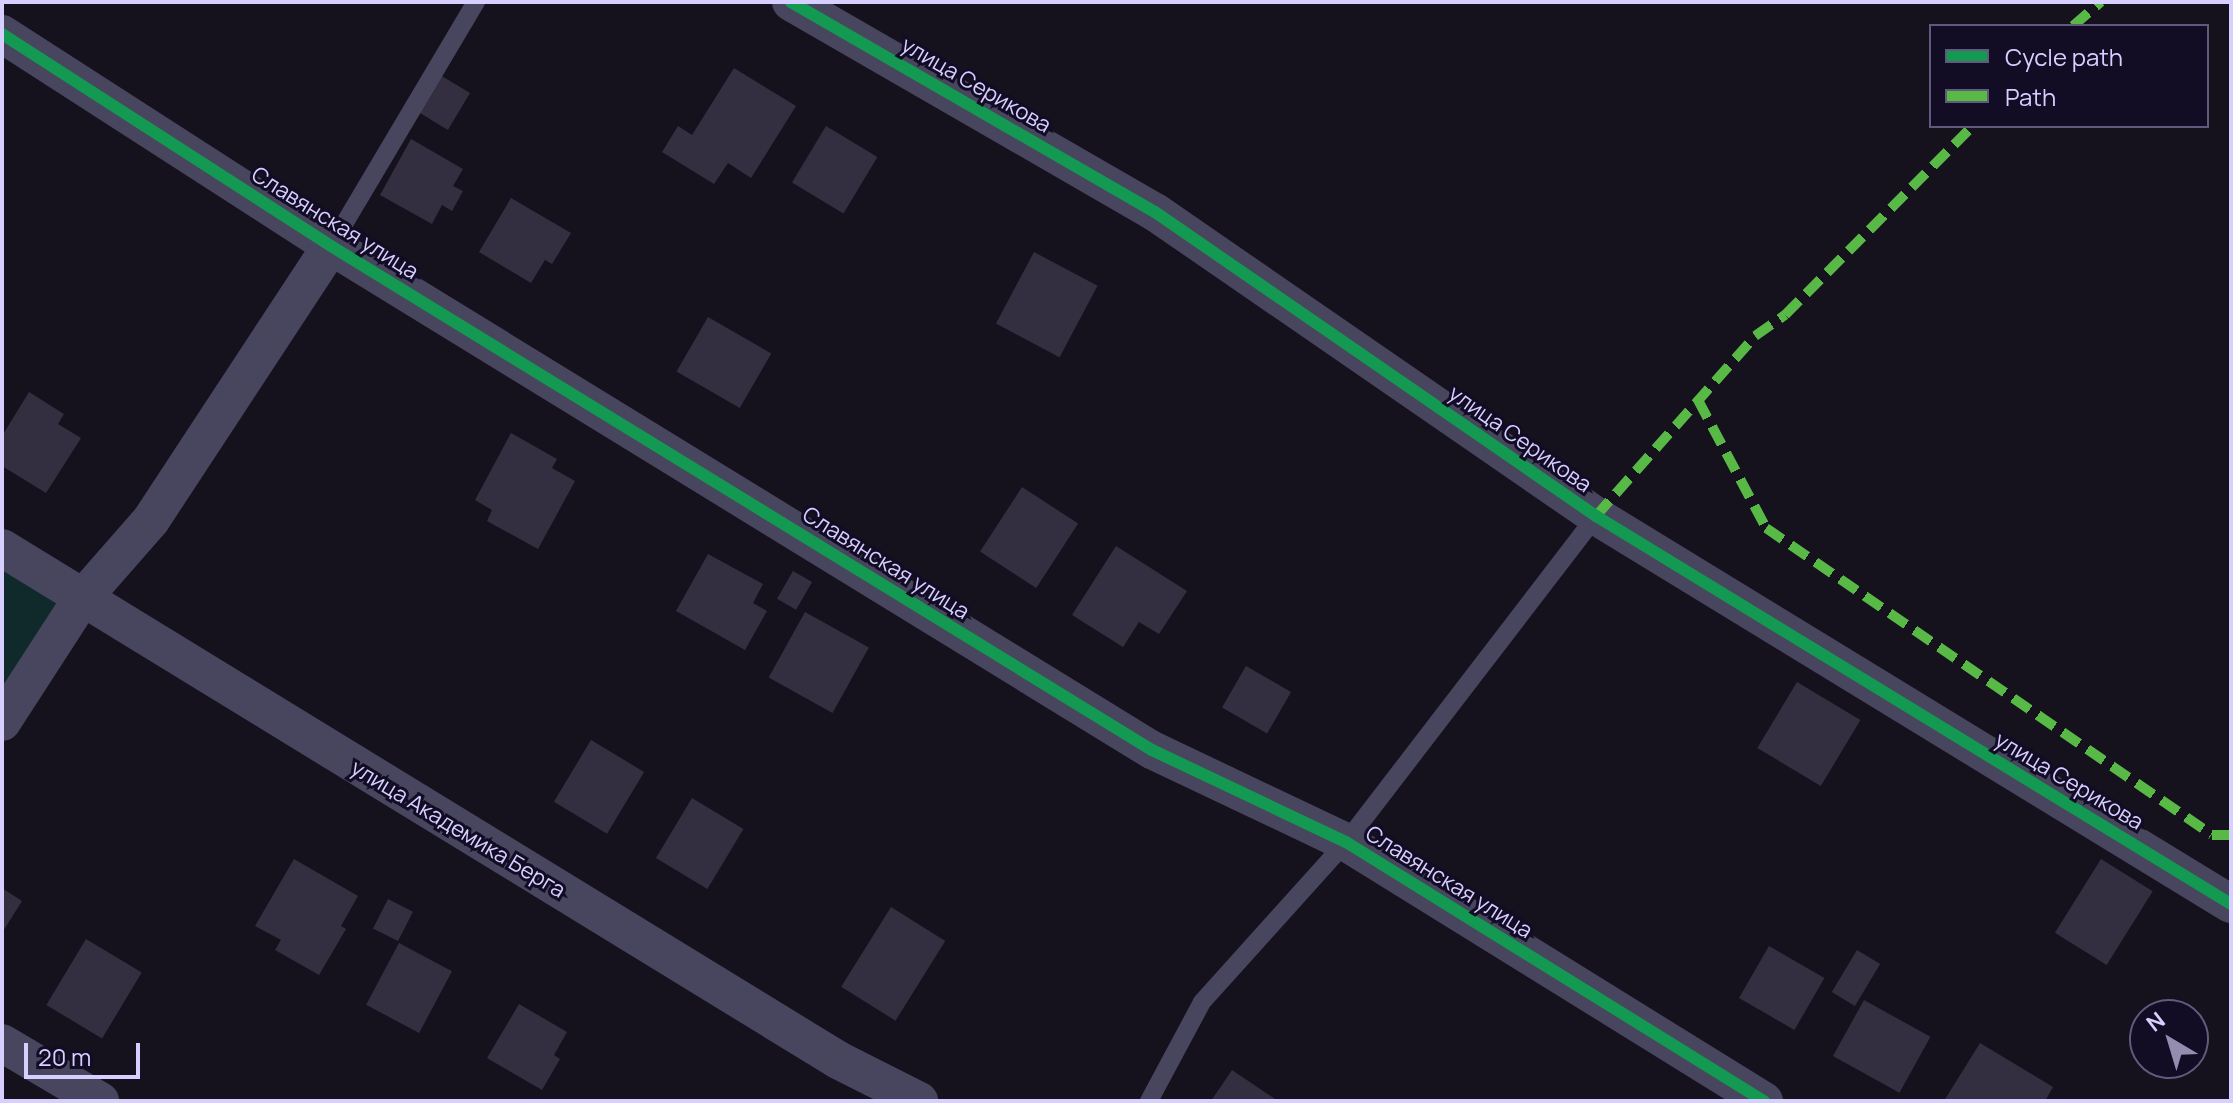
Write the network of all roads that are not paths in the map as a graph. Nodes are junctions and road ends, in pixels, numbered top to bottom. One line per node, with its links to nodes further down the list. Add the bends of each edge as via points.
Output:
1 (476, 2): 4 (lane)
2 (791, 2): 5 (street, улица Серикова, via 1155,212)
3 (2, 34): 4 (street, Славянская улица)
4 (331, 246): 7 (street, via 151,520); 9 (street, Славянская улица, via 1152,750)
5 (1596, 516): 9 (lane); 10 (street, улица Серикова)
6 (2, 548): 7 (street, улица Академика Берга)
7 (81, 600): 8 (street); 13 (street, улица Академика Берга, via 838,1060)
8 (2, 722)
9 (1346, 842): 14 (lane, via 1202,1002); 15 (street, Славянская улица)
10 (2231, 904)
11 (2, 1043): 12 (street)
12 (100, 1101)
13 (919, 1101)
14 (1149, 1101)
15 (1764, 1101)

